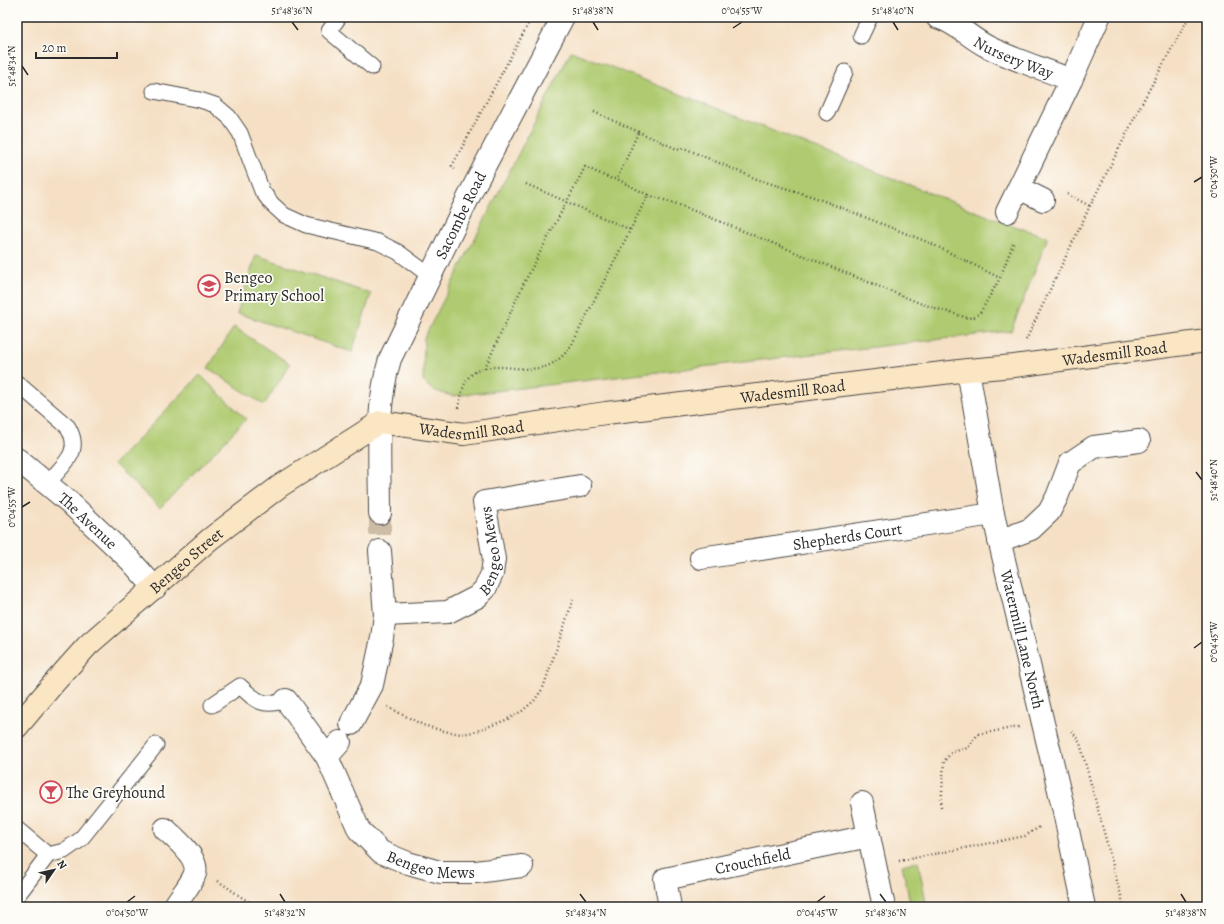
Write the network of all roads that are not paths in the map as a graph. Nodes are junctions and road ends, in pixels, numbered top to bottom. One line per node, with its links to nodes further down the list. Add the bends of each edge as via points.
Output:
1 (339, 17): 7 (lane, via 329,31)
2 (563, 17): 15 (street, Sacombe Road)
3 (870, 17): 6 (lane)
4 (937, 17): 9 (street, Nursery Way, via 947,20 988,47)
5 (1099, 17): 9 (street, Nursery Way)
6 (861, 36)
7 (372, 67)
8 (845, 72): 11 (lane)
9 (1071, 80): 12 (street, Nursery Way)
10 (154, 91): 15 (lane, via 208,102 229,117 240,134 262,191 284,215 306,225 378,242 398,252)
11 (827, 113)
12 (1019, 188): 13 (street); 14 (street, Nursery Way)
13 (1043, 200)
14 (1007, 212)
15 (429, 275): 19 (street, Sacombe Road, via 390,359)
16 (1207, 341): 17 (main road, Wadesmill Road)
17 (968, 370): 19 (main road, Wadesmill Road, via 606,413 464,434); 25 (street, Watermill Lane North)
18 (17, 383): 22 (lane, via 68,427 73,436 74,449 70,457)
19 (380, 422): 24 (street); 29 (main road, Bengeo Street, via 274,490 215,535)
20 (1139, 441): 26 (street, via 1094,447 1070,463 1049,512 1031,529)
21 (17, 459): 22 (street, The Avenue)
22 (47, 484): 29 (street, The Avenue, via 130,560)
23 (580, 486): 30 (street, Bengeo Mews, via 484,502 494,559 492,574 477,597 448,612)
24 (380, 513)
25 (993, 514): 26 (street, Watermill Lane North); 28 (street, Shepherds Court)
26 (1000, 542): 46 (street, Watermill Lane North, via 1064,811)
27 (380, 551): 30 (street)
28 (701, 558)
29 (155, 588): 34 (main road, Bengeo Street, via 88,645)
30 (385, 615): 33 (street, via 372,685)
31 (286, 700): 32 (lane, via 265,704 255,700 240,686); 41 (street, Bengeo Mews, via 333,750 359,830 381,852 440,872 476,872)
32 (212, 705)
33 (351, 724)
34 (17, 727)
35 (156, 745): 40 (lane, via 80,840 64,851)
36 (862, 803): 39 (street)
37 (17, 829): 40 (lane)
38 (165, 829): 43 (street, via 188,851 195,867 195,875)
39 (869, 836): 44 (street, Crouchfield, via 665,879); 45 (street)
40 (48, 855): 42 (lane)
41 (522, 866)
42 (17, 896)
43 (174, 907)
44 (670, 907)
45 (884, 907)
46 (1084, 907)

